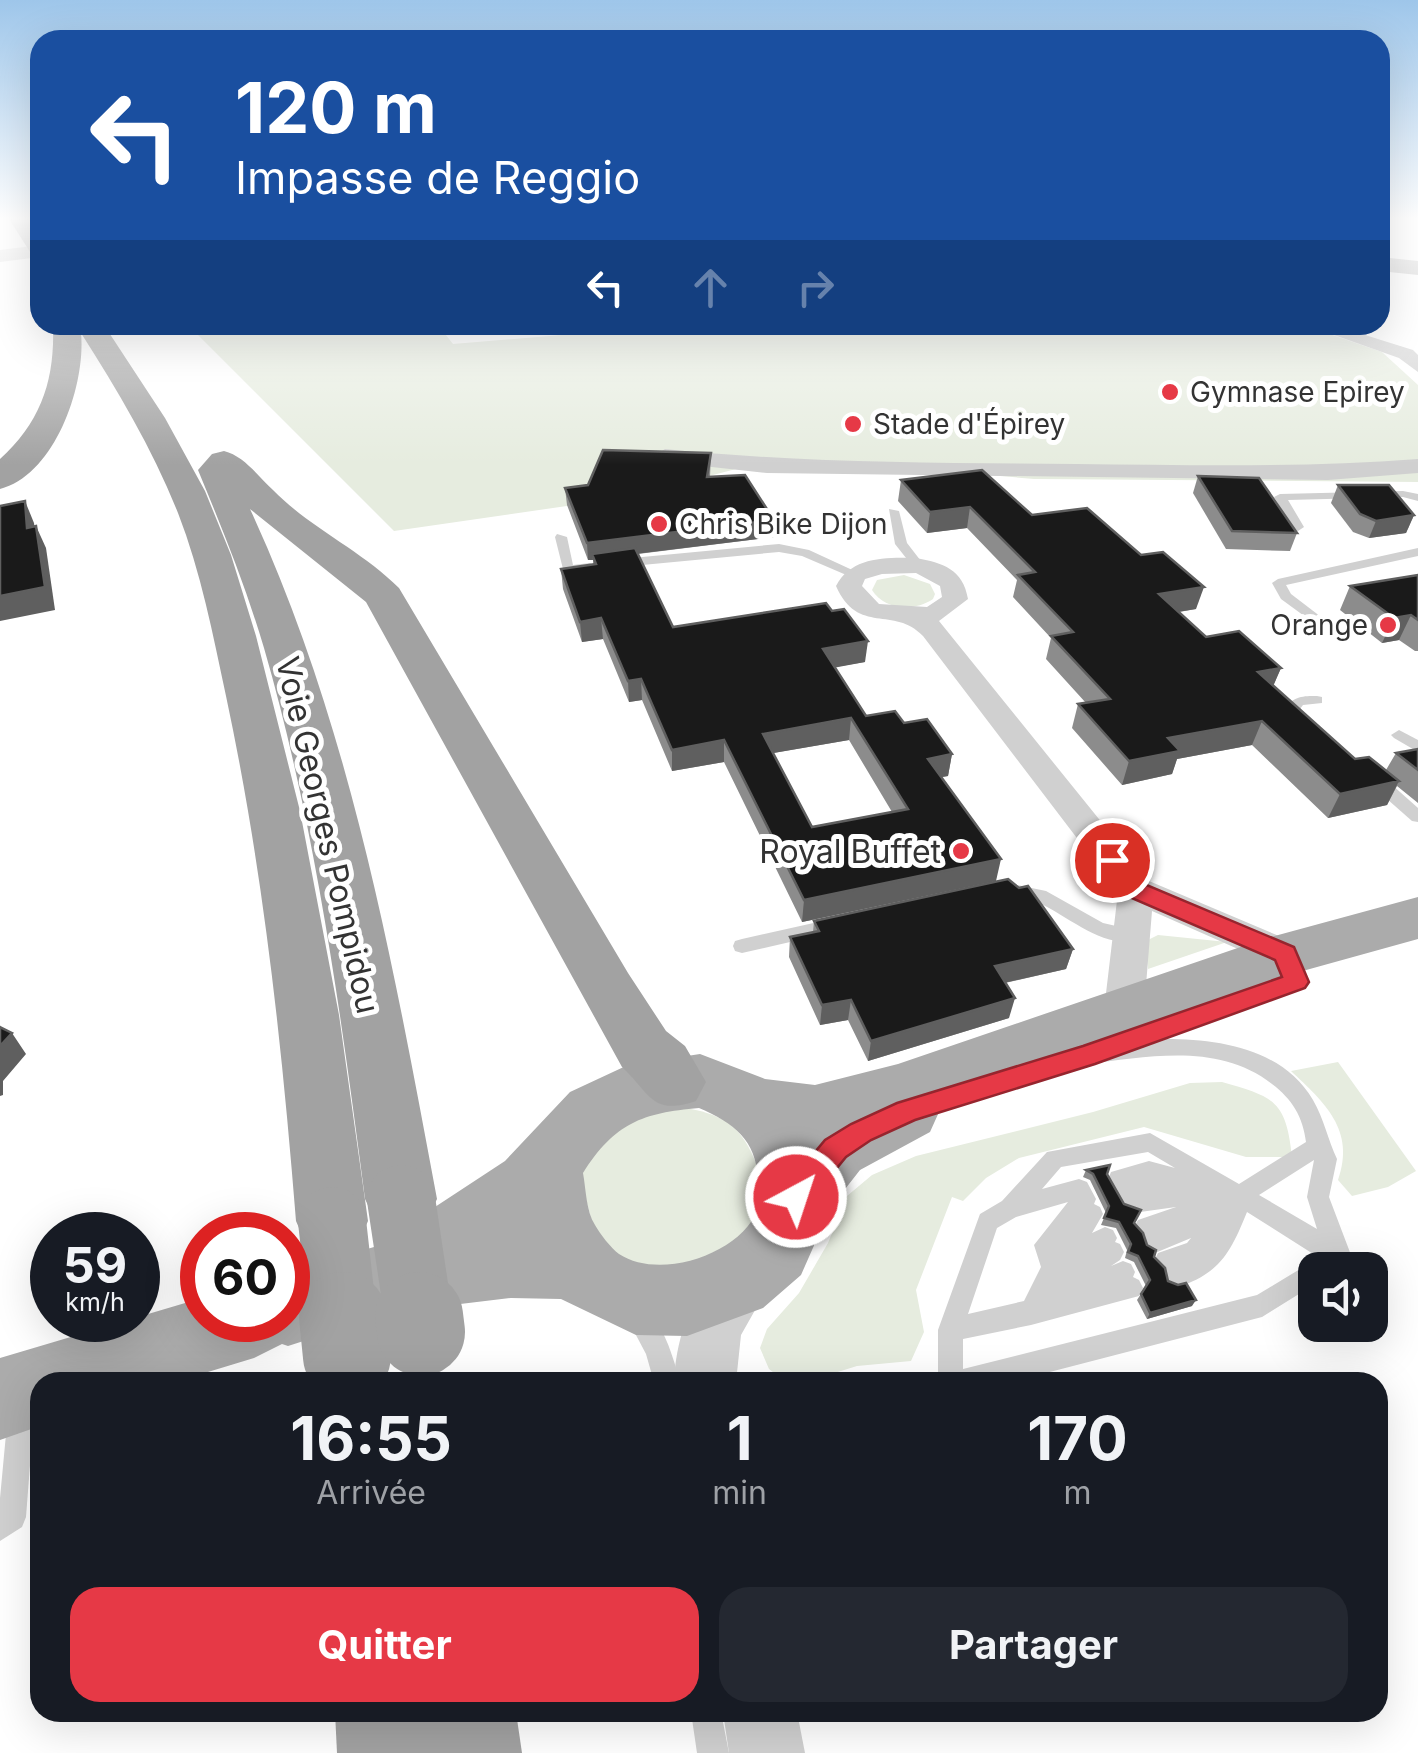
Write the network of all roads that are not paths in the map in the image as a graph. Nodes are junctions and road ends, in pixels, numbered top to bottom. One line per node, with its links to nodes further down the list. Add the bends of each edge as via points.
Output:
1 (68, 335): 9 (highway, via 67,386 56,412)
2 (96, 335): 53 (highway, Voie Georges Pompidou, bridge, via 199,519 264,756 301,954 332,1221)
3 (127, 335): 6 (highway, Voie Georges Pompidou)
4 (1346, 335): 5 (street, via 1406,354)
5 (1418, 366)
6 (185, 420): 34 (highway, via 269,508 384,598 607,989); 50 (highway, Voie Georges Pompidou, bridge, via 235,511 314,743 357,934 401,1199)
7 (639, 455): 8 (street, via 941,470 1328,473)
8 (1418, 466)
9 (0, 478)
10 (1418, 498): 12 (lane, via 1280,497)
11 (893, 511): 15 (lane, via 901,544)
12 (1298, 527)
13 (561, 537): 16 (lane, via 568,570 754,548 806,553)
14 (1418, 552): 18 (lane, via 1278,583)
15 (918, 566): 16 (street, via 879,565); 17 (street, via 948,579 955,599)
16 (854, 574): 17 (street, via 849,586 862,605)
17 (918, 617): 25 (street)
18 (1336, 636)
19 (1317, 700): 20 (lane, via 1292,708)
20 (1310, 729)
21 (1399, 736): 22 (lane)
22 (1418, 747)
23 (1369, 774): 24 (lane)
24 (1418, 817)
25 (1136, 890): 29 (street); 32 (street)
26 (989, 891): 29 (lane, via 1040,895 1098,929)
27 (1418, 918): 32 (main road)
28 (856, 921): 31 (lane)
29 (1131, 936): 33 (street)
30 (1418, 945): 33 (main road, via 1203,1013)
31 (742, 946)
32 (1288, 961): 33 (main road)
33 (1105, 1033): 35 (main road, via 815,1113); 36 (lane, via 1166,1048 1234,1050 1271,1069 1316,1124); 39 (main road, via 861,1132 836,1149)
34 (672, 1082): 35 (main road, via 700,1081); 37 (main road, via 640,1087 589,1113)
35 (754, 1104): 39 (main road, via 786,1144)
36 (1317, 1146): 40 (lane); 43 (lane, via 1326,1159 1318,1197)
37 (547, 1168): 46 (main road, via 551,1222); 50 (main road, via 522,1192 454,1233)
38 (1126, 1191): 40 (lane)
39 (796, 1197): 47 (main road, via 788,1228)
40 (1241, 1197): 40 (lane, via 1216,1256 1196,1272 1161,1252); 41 (lane, via 1150,1142 1055,1160); 42 (lane)
41 (1010, 1208): 45 (lane, via 1085,1201); 51 (lane, via 988,1221)
42 (1334, 1252)
43 (1338, 1252)
44 (1118, 1263): 45 (lane); 49 (lane); 49 (lane, via 1058,1286)
45 (1052, 1268): 49 (lane)
46 (587, 1275): 47 (main road, via 634,1298 672,1302 710,1296); 50 (main road, via 511,1263); 55 (lane, via 637,1315 657,1349)
47 (744, 1280): 56 (street, via 711,1327)
48 (1298, 1282): 58 (lane, via 1262,1305)
49 (1031, 1313): 51 (lane)
50 (414, 1330): 53 (main road)
51 (950, 1330): 57 (lane)
52 (183, 1342): 54 (main road)
53 (328, 1349)
54 (87, 1372)
55 (687, 1372)
56 (700, 1372)
57 (951, 1372)
58 (1003, 1372)
59 (29, 1390): 60 (lane, via 12,1517)
60 (0, 1527)
61 (383, 1722): 65 (highway)
62 (469, 1722): 66 (highway)
63 (708, 1722): 67 (lane)
64 (762, 1722): 68 (street)
65 (386, 1753)
66 (473, 1753)
67 (713, 1753)
68 (768, 1753)

